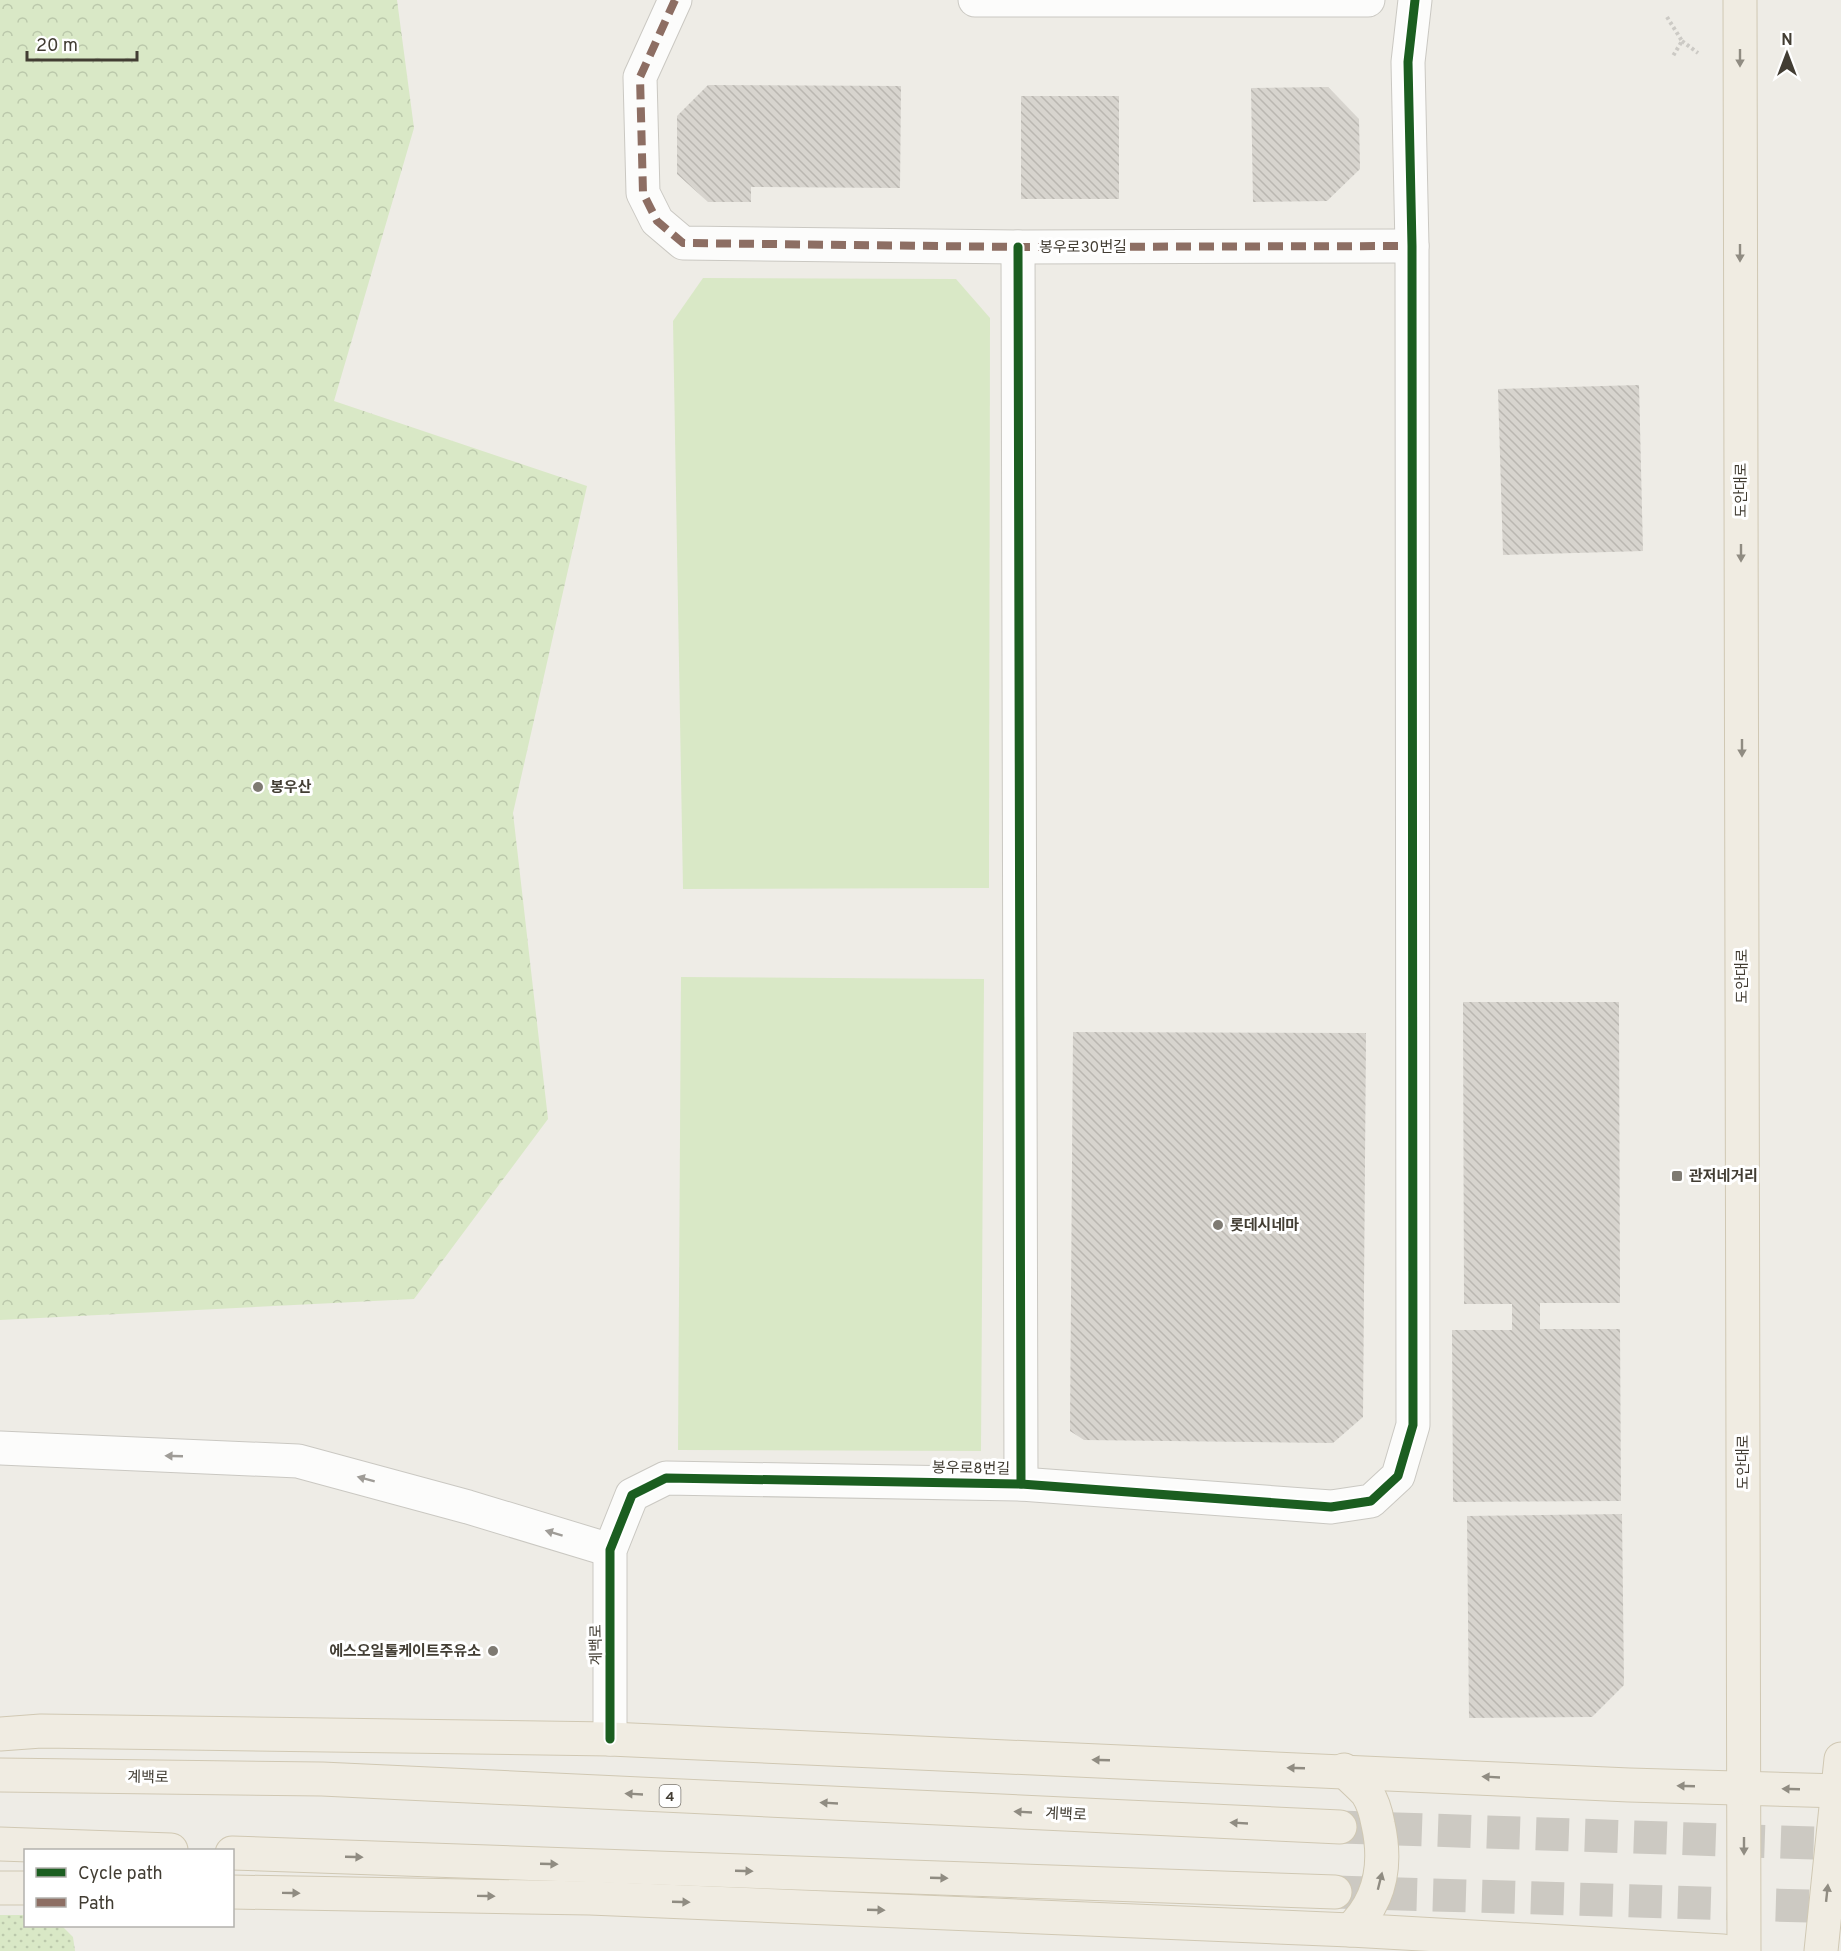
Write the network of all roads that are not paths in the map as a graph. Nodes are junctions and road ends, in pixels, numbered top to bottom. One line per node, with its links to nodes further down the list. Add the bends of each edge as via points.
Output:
1 (675, 0): 7 (street, 봉우로30번길, via 640,77 643,193 657,221 683,243)
2 (975, 0): 3 (street)
3 (1368, 0)
4 (1415, 0): 6 (street, via 1408,62)
5 (1740, 0): 16 (main road, 도안대로, one-way to 16)
6 (1412, 246): 7 (street, 봉우로30번길); 9 (street, 봉우로8번길, via 1413,1425 1398,1476 1371,1501 1331,1507)
7 (1018, 247): 9 (street)
8 (0, 1448): 10 (street, one-way to 8, via 298,1461)
9 (1021, 1484): 10 (street, 봉우로8번길, via 666,1478 632,1495)
10 (610, 1550): 12 (street, 계백로)
11 (0, 1734): 12 (main road, via 41,1731)
12 (610, 1739): 13 (main road, one-way to 12)
13 (1344, 1770): 16 (main road, one-way to 13); 25 (main road, one-way to 13, via 1371,1908 1383,1866 1375,1810 1367,1794)
14 (0, 1775): 17 (main road, 계백로 / 4, one-way to 14, via 334,1780)
15 (1840, 1780): 16 (main road, one-way to 16); 28 (main road, one-way to 15)
16 (1744, 1788): 27 (main road, 도안대로, one-way to 27)
17 (1340, 1827)
18 (0, 1844): 19 (main road)
19 (122, 1849)
20 (234, 1853): 24 (main road, one-way to 24)
21 (0, 1888): 22 (main road)
22 (24, 1888)
23 (234, 1892): 25 (main road, one-way to 25, via 590,1898)
24 (1335, 1892)
25 (1350, 1930): 26 (main road)
26 (1723, 1951)
27 (1744, 1951)
28 (1821, 1951)

